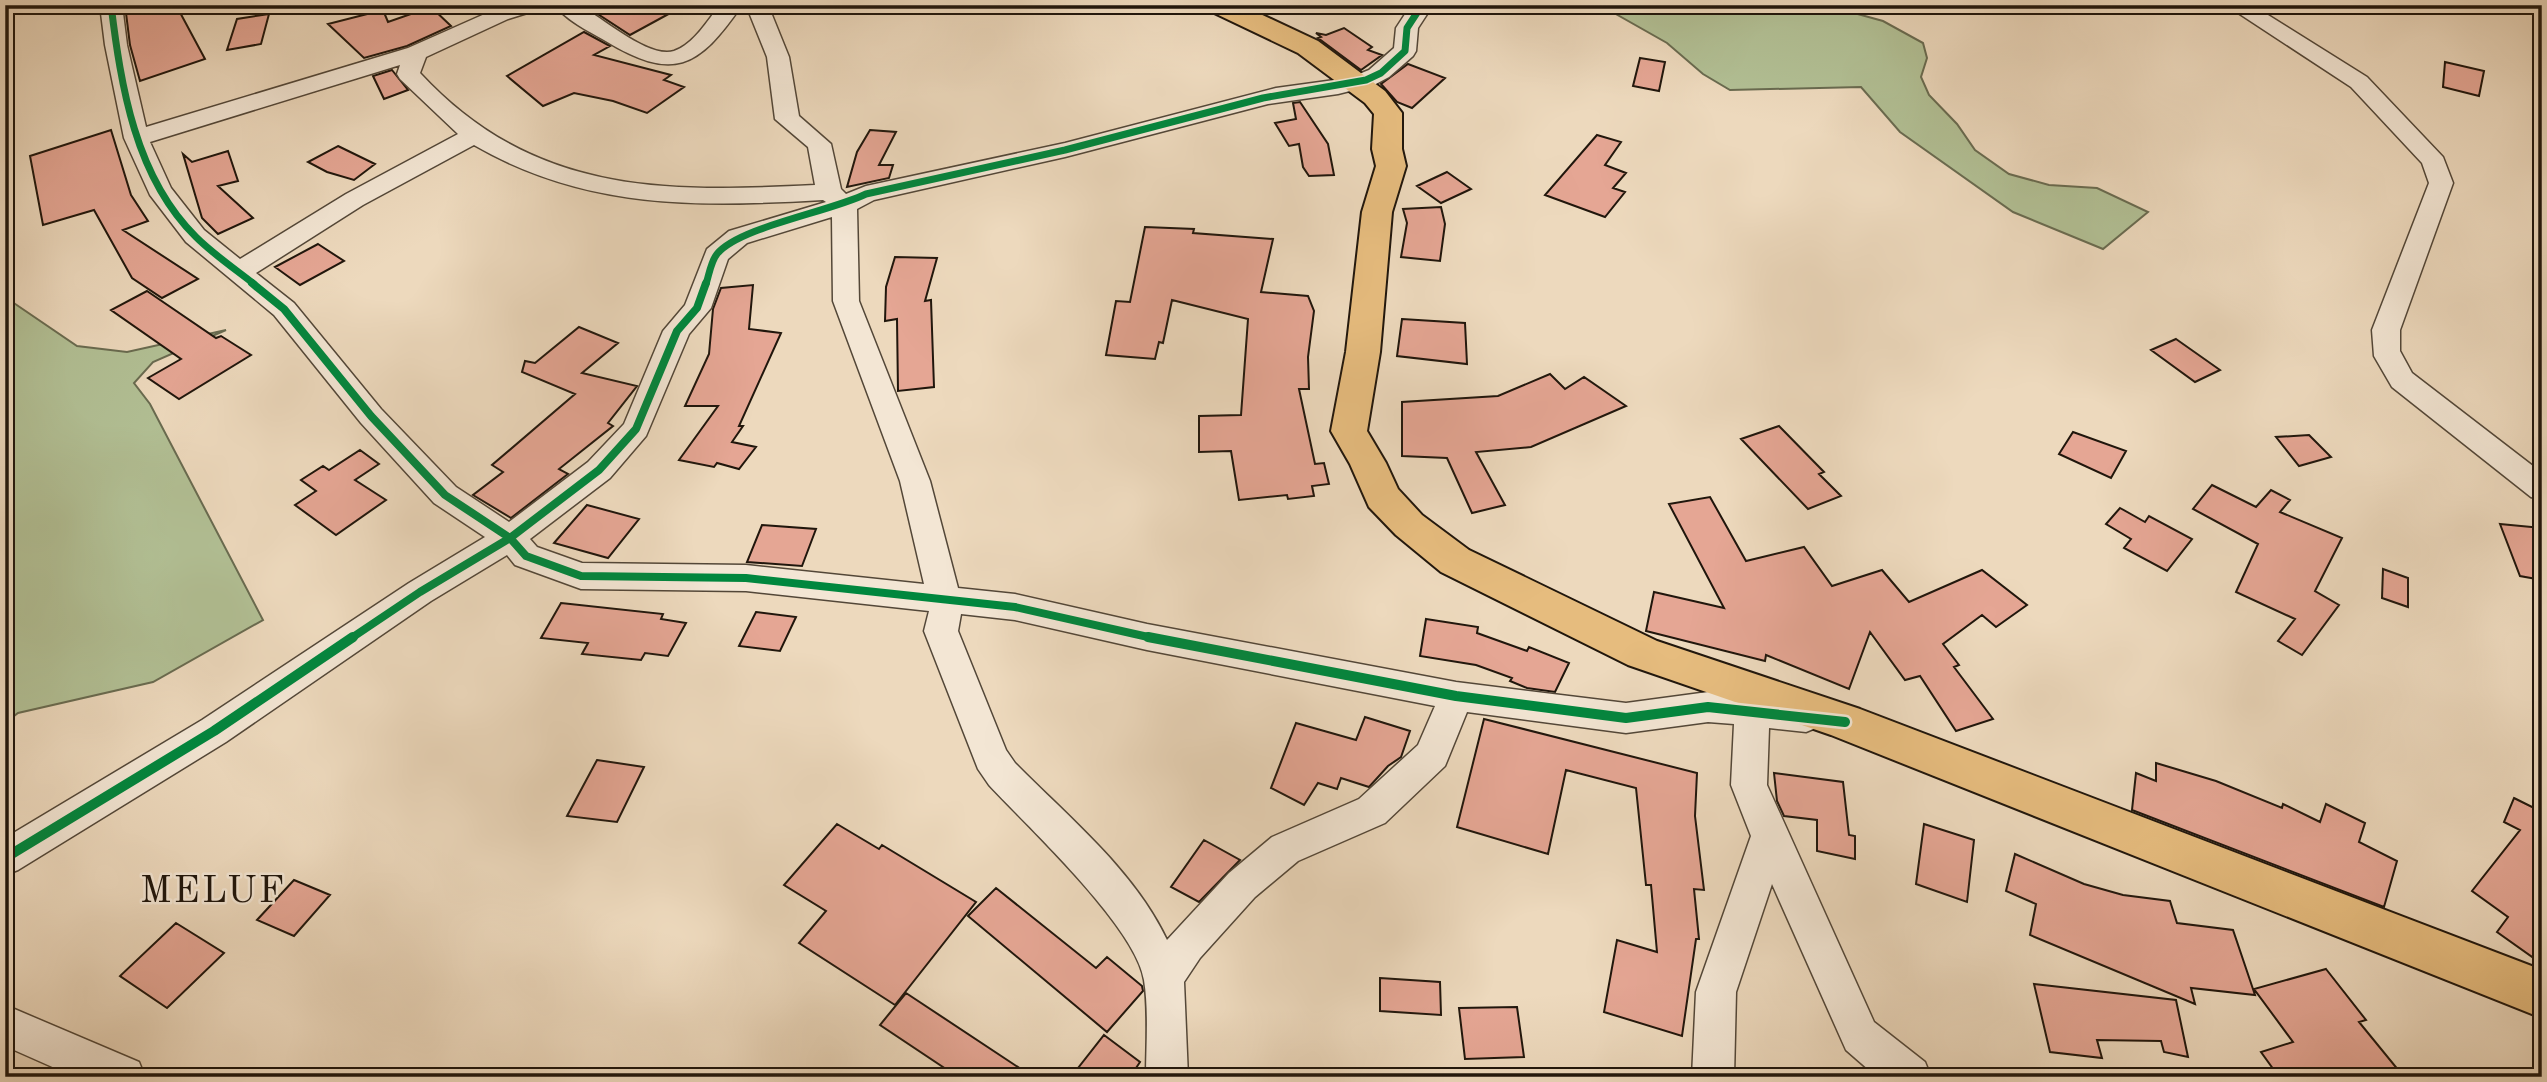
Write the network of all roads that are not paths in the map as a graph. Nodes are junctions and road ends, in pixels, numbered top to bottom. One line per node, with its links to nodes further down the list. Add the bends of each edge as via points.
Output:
1 (111, 5): 11 (street)
2 (529, 5): 8 (street, via 503,12)
3 (566, 5): 7 (street, via 648,55 664,59 692,50)
4 (1219, 5): 9 (main road, via 1308,47)
5 (1422, 5): 9 (street, via 1407,27 1405,51 1377,75)
6 (2237, 5): 14 (street, via 2359,82 2434,162 2441,183 2386,330 2384,347 2402,380)
7 (735, 6): 12 (street, via 778,57 788,120 819,144)
8 (416, 53): 10 (street, via 408,74); 11 (street)
9 (1355, 83): 12 (street, via 1277,94 1091,145); 19 (main road, via 1376,97 1388,113 1391,166 1377,212 1363,352 1349,431 1382,497 1455,561 1643,653)
10 (475, 135): 12 (street, via 520,157 612,189 687,196); 13 (street, via 405,169)
11 (136, 138): 13 (street, via 159,190 195,236)
12 (836, 199): 15 (street, via 738,237 716,255 696,309 677,331 636,429 599,470); 16 (street, via 846,300 915,481 937,576)
13 (239, 272): 15 (street, via 284,309 371,416 445,495)
14 (2542, 489)
15 (510, 538): 16 (street, via 526,556 580,576 746,578); 21 (street, via 420,592 214,731)
16 (948, 602): 17 (street, via 1015,607 1174,643); 22 (street, via 941,631 991,758 1113,890 1142,930)
17 (1456, 696): 18 (street, via 1626,718 1709,707); 22 (street, via 1432,754 1372,811 1285,849 1242,885 1186,945)
18 (1752, 711): 19 (street); 20 (street, via 1749,785)
19 (1846, 722): 23 (main road)
20 (1770, 836): 27 (street, via 1716,992); 28 (street, via 1860,1036)
21 (5, 858)
22 (1164, 978): 26 (street)
23 (2542, 994)
24 (5, 1025): 25 (street)
25 (124, 1077)
26 (1167, 1077)
27 (1713, 1077)
28 (1910, 1077)

